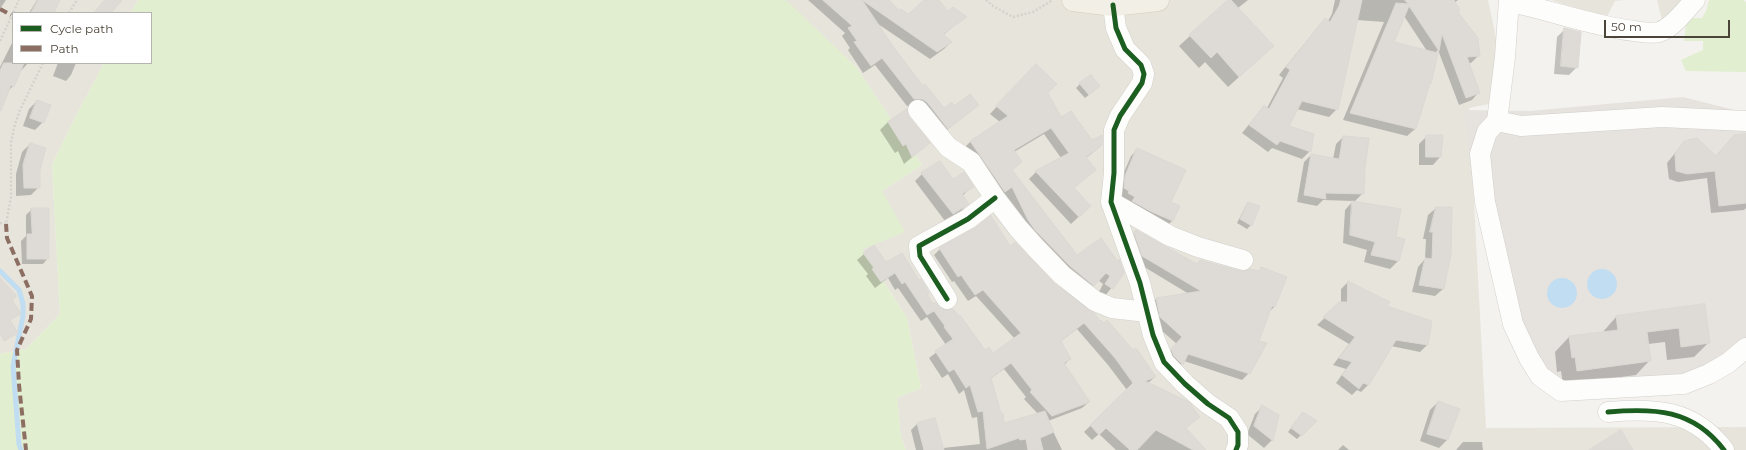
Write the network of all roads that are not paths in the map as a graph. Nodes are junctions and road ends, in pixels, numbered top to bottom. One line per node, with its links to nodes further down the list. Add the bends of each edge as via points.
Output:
1 (1074, 0): 5 (main road)
2 (1158, 0): 5 (main road)
3 (1695, 0): 4 (street, via 1665,30 1649,33 1620,30)
4 (1509, 1): 7 (street)
5 (1113, 5): 10 (street, via 1116,28 1125,49 1141,65 1144,74 1142,83 1120,116 1114,130)
6 (918, 110): 9 (street, via 948,147 971,162)
7 (1497, 121): 8 (street, via 1522,126 1662,117); 14 (street, via 1487,132 1480,154 1485,202 1513,324 1540,376 1561,391 1684,384 1728,364)
8 (1746, 121)
9 (995, 198): 12 (street, via 968,219 919,246 920,256); 13 (street, via 1062,275 1095,301 1112,308)
10 (1111, 202): 11 (street, via 1170,236); 13 (street, via 1140,283)
11 (1243, 260)
12 (947, 299)
13 (1147, 312): 16 (street, via 1164,362 1208,404 1229,418 1238,432)
14 (1746, 348)
15 (1608, 412): 17 (street, via 1638,410 1667,413 1690,420 1706,431)
16 (1236, 450)
17 (1724, 450)

